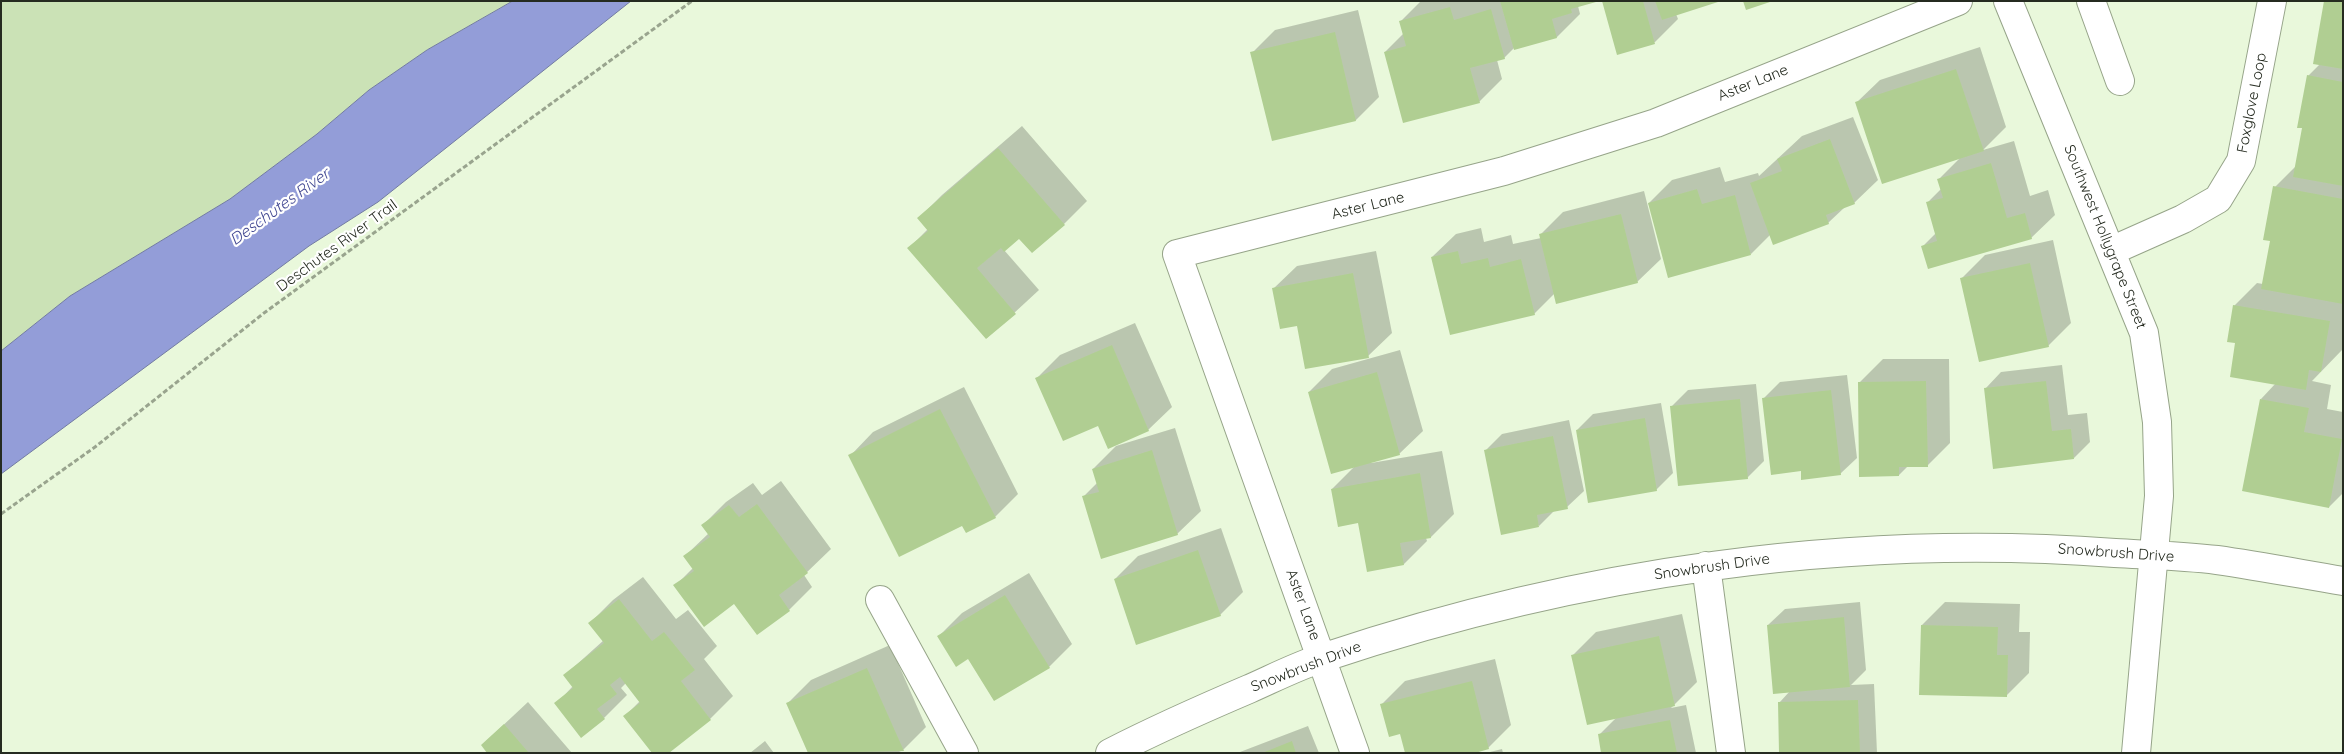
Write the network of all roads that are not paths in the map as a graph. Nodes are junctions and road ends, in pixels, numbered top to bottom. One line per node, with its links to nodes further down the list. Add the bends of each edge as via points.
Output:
1 (1958, 1): 11 (street, Aster Lane, via 1646,126 1504,171 1177,254)
2 (2008, 1): 6 (street, Southwest Hollygrape Street)
3 (2092, 1): 5 (street)
4 (2272, 1): 6 (street, Foxglove Loop, via 2241,161 2218,199 2183,219)
5 (2120, 80)
6 (2111, 251): 7 (street, Southwest Hollygrape Street, via 2144,333 2157,422 2159,496)
7 (2155, 556): 8 (street, Snowbrush Drive, via 2066,549 1939,547 1810,554); 9 (street, Snowbrush Drive, via 2214,560); 16 (street, Southwest Hollygrape Street)
8 (1706, 566): 11 (street, Snowbrush Drive, via 1589,585 1446,619); 15 (street)
9 (2343, 581)
10 (880, 600): 12 (street)
11 (1321, 658): 13 (street, Snowbrush Drive, via 1158,728); 14 (street)
12 (964, 753)
13 (1110, 753)
14 (1355, 753)
15 (1731, 753)
16 (2136, 753)

